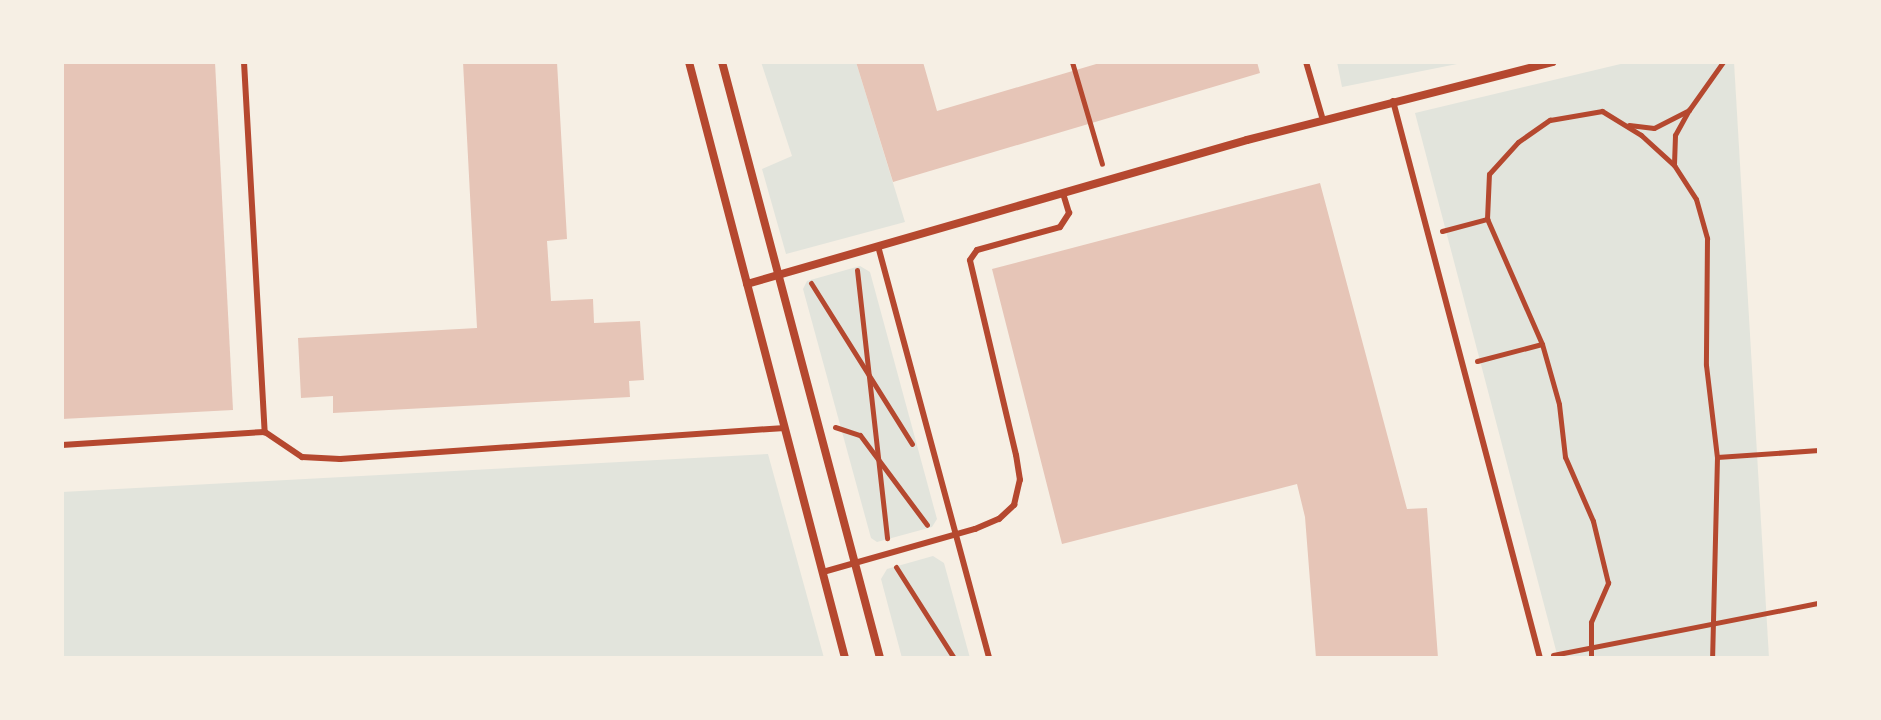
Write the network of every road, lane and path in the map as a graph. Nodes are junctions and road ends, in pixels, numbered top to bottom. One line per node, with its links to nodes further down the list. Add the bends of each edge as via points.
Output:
1 (244, 62): 27 (lane)
2 (689, 62): 21 (street)
3 (722, 62): 20 (street)
4 (1072, 62): 13 (path)
5 (1306, 62): 10 (lane)
6 (1552, 62): 8 (street)
7 (1723, 62): 9 (path)
8 (1393, 101): 10 (street); 16 (lane)
9 (1689, 110): 11 (path, via 1654,128); 12 (path, via 1675,135)
10 (1323, 120): 13 (street)
11 (1624, 125): 12 (path); 15 (path, via 1602,111 1550,120 1518,142 1489,174)
12 (1674, 165): 31 (path, via 1696,199 1707,238 1706,365)
13 (1106, 181): 14 (street)
14 (1063, 193): 17 (street); 33 (lane, via 1069,213 1060,227 977,250 970,260 1020,480 1014,505 999,519)
15 (1487, 219): 16 (path); 22 (path)
16 (1428, 235): 23 (lane)
17 (878, 246): 18 (street); 33 (lane)
18 (854, 254): 19 (street); 24 (path)
19 (802, 268): 20 (street); 24 (path)
20 (778, 275): 21 (street); 25 (street)
21 (747, 284): 26 (street)
22 (1542, 344): 23 (path); 40 (path, via 1559,404 1565,457 1593,521 1608,583 1591,622)
23 (1463, 364): 45 (lane)
24 (869, 373): 30 (path); 32 (path)
25 (819, 425): 32 (path, via 860,435); 36 (street)
26 (785, 428): 27 (lane, via 340,459 302,457); 37 (street)
27 (265, 432): 28 (lane)
28 (62, 445)
29 (1819, 450): 31 (path)
30 (916, 451)
31 (1717, 457): 39 (path)
32 (878, 461): 34 (path); 35 (path)
33 (956, 534): 34 (lane); 44 (lane)
34 (937, 540): 35 (lane)
35 (890, 553): 36 (lane); 43 (path)
36 (855, 563): 37 (lane); 42 (street)
37 (823, 572): 41 (street)
38 (1819, 603): 39 (path)
39 (1714, 624): 40 (path); 47 (path)
40 (1588, 648): 45 (path); 46 (path)
41 (845, 658)
42 (880, 658)
43 (954, 658)
44 (989, 658)
45 (1540, 658)
46 (1591, 658)
47 (1712, 658)

